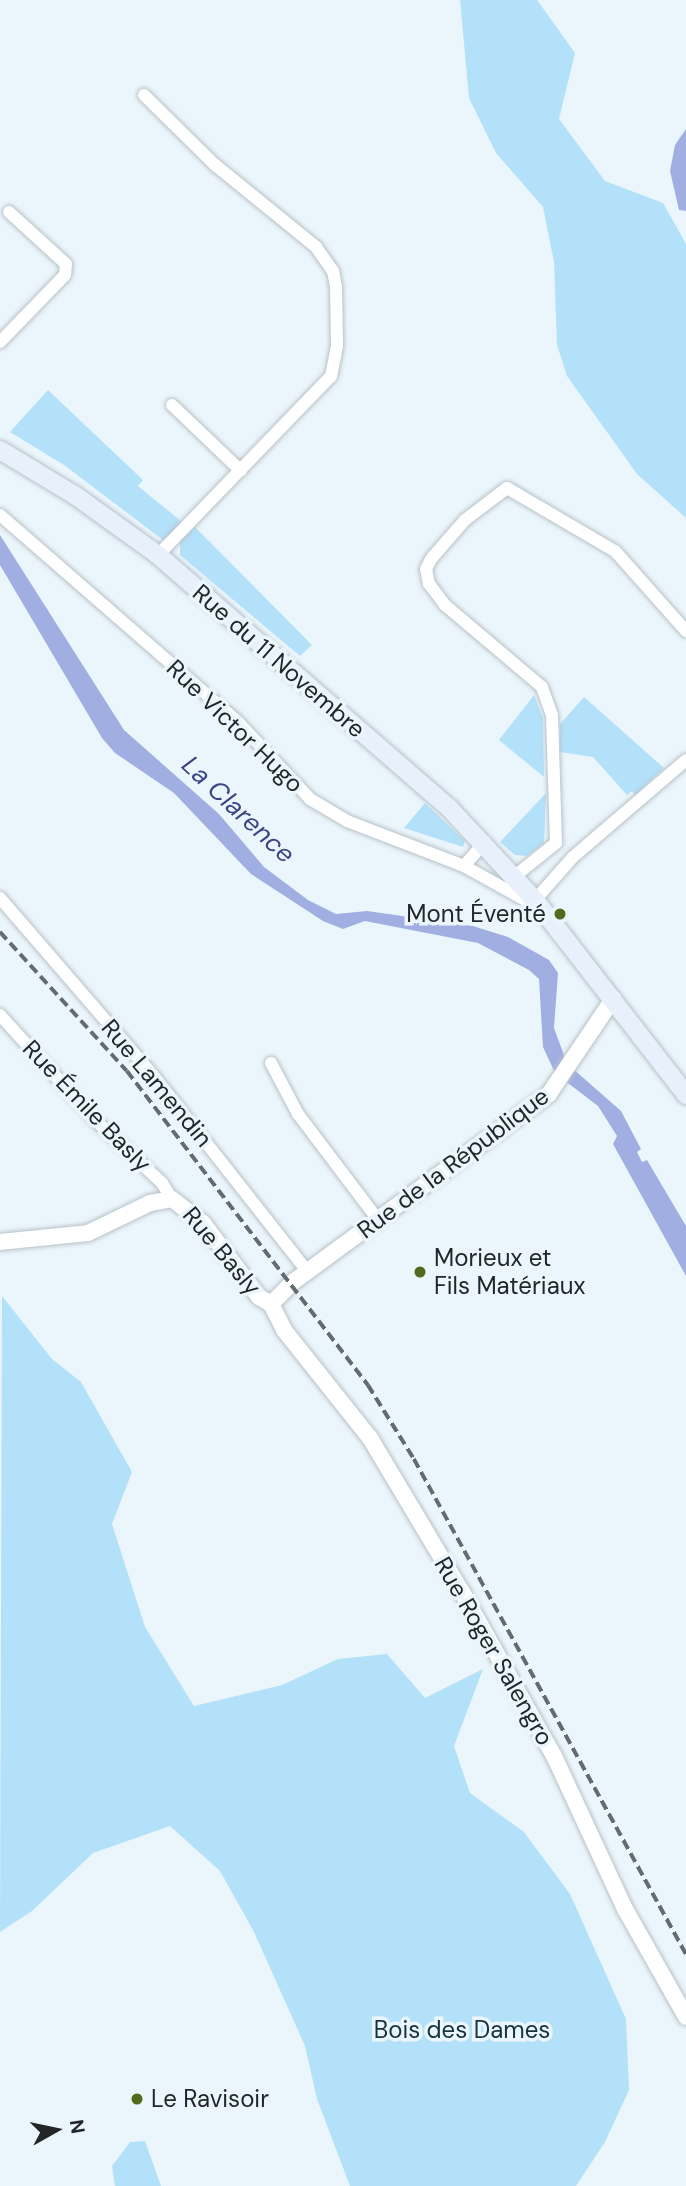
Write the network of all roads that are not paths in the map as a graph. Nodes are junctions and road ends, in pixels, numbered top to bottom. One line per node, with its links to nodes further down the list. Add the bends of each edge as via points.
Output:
1 (144, 95): 6 (street, via 214,164 316,247 333,271 337,346 331,376)
2 (9, 212): 3 (street, via 66,264 65,275)
3 (0, 342)
4 (172, 405): 6 (street)
5 (0, 450): 8 (main road, Rue du 11 Novembre, via 76,496)
6 (241, 471): 8 (street)
7 (0, 515): 14 (street, Rue Victor Hugo, via 239,723 310,799 346,821)
8 (158, 555): 11 (main road, Rue du 11 Novembre)
9 (686, 631): 12 (street, via 615,551 507,488 466,520 430,559 429,584 445,605 542,687 552,715)
10 (686, 760): 13 (street)
11 (485, 842): 14 (street); 15 (main road, Rue du 11 Novembre)
12 (556, 843): 13 (street); 15 (street)
13 (573, 857): 17 (street)
14 (464, 866): 17 (street, Rue Victor Hugo, via 527,901)
15 (515, 876): 17 (main road, Rue du 11 Novembre)
16 (0, 898): 25 (street, Rue Lamendin, via 152,1074)
17 (535, 900): 18 (main road, Rue du 11 Novembre)
18 (613, 999): 21 (main road, Rue du 11 Novembre); 23 (street, Rue de la République, via 549,1094)
19 (0, 1015): 22 (street, Rue Émile Basly, via 97,1122 162,1183)
20 (271, 1063): 23 (street, via 298,1114)
21 (686, 1094)
22 (172, 1199): 24 (street, via 150,1203 88,1233); 26 (street, Rue Basly, via 203,1223 260,1297)
23 (379, 1222): 25 (street, Rue de la République)
24 (0, 1242)
25 (308, 1272): 26 (street, Rue de la République)
26 (271, 1304): 27 (street, Rue Roger Salengro, via 284,1330 370,1437 463,1594 554,1756 625,1909)
27 (686, 2017)

